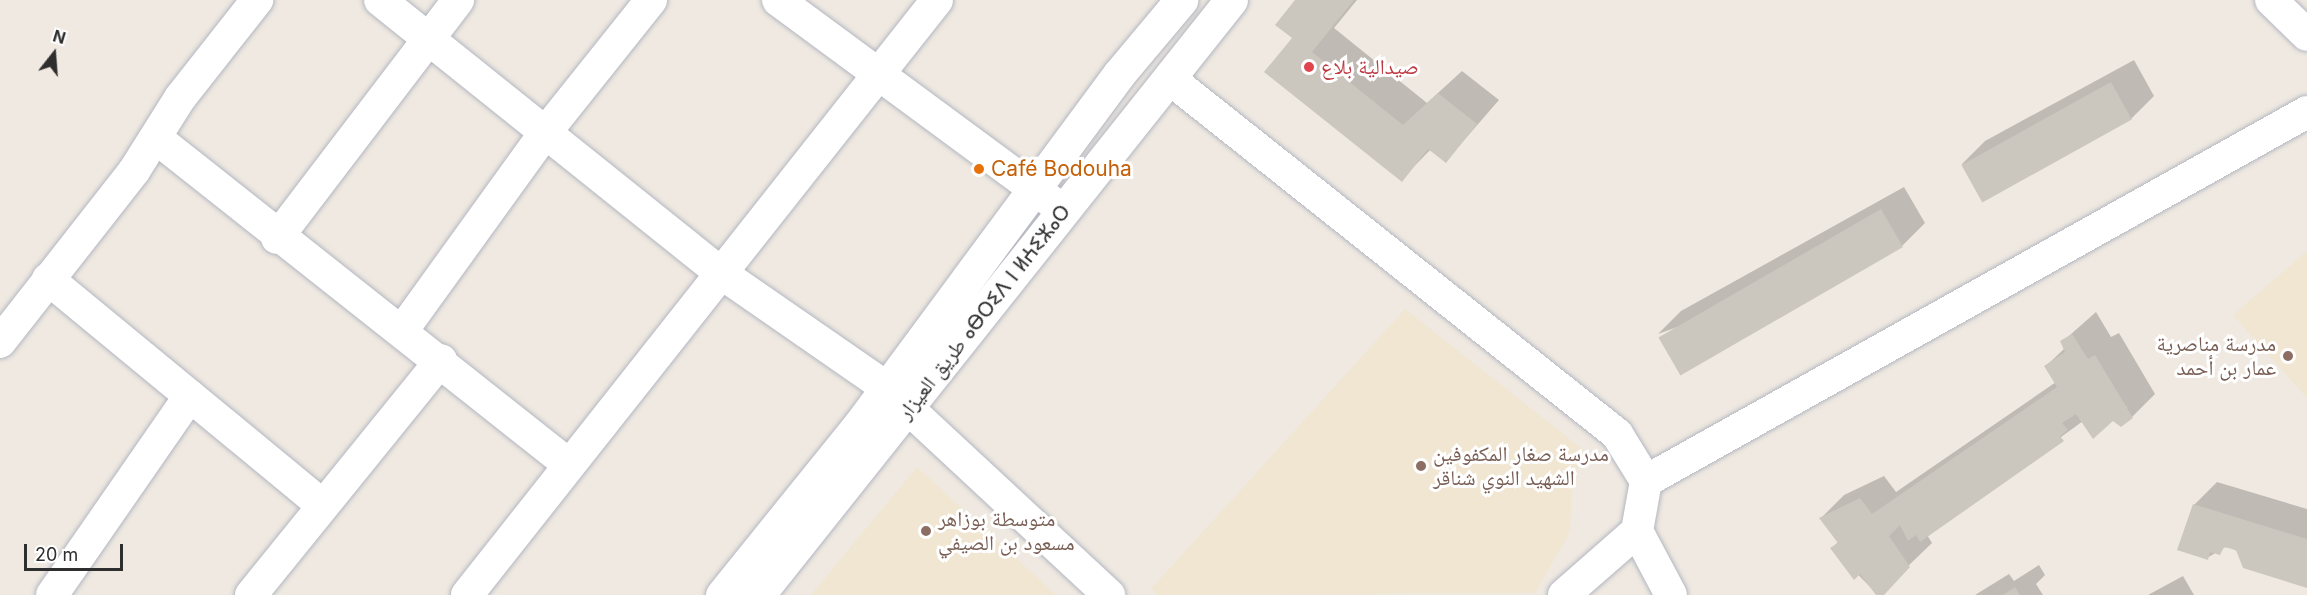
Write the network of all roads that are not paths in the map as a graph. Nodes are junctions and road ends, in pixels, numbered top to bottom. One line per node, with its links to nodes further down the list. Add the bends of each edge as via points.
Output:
1 (257, 0): 16 (street, via 180,98)
2 (380, 0): 11 (street)
3 (458, 0): 11 (street)
4 (651, 0): 15 (street)
5 (778, 0): 12 (street)
6 (937, 0): 12 (street)
7 (1181, 0): 17 (main road, طريق العيزار ⴰⴱⵔⵉⴷ ⵏ ⵍⵄⵉⵣⴰⵔ)
8 (1231, 0): 13 (main road, طريق العيزار ⴰⴱⵔⵉⴷ ⵏ ⵍⵄⵉⵣⴰⵔ)
9 (2271, 0): 10 (street)
10 (2307, 35)
11 (427, 39): 15 (street); 19 (street)
12 (877, 76): 17 (street); 20 (street)
13 (1170, 79): 18 (main road, طريق العيزار ⴰⴱⵔⵉⴷ ⵏ ⵍⵄⵉⵣⴰⵔ); 29 (street, via 1599,416)
14 (2307, 112): 29 (street)
15 (545, 133): 20 (street); 22 (street)
16 (156, 138): 19 (street); 21 (street)
17 (1033, 186): 18 (street); 25 (main road, طريق العيزار ⴰⴱⵔⵉⴷ ⵏ ⵍⵄⵉⵣⴰⵔ)
18 (1063, 210): 27 (main road, طريق العيزار ⴰⴱⵔⵉⴷ ⵏ ⵍⵄⵉⵣⴰⵔ)
19 (277, 238): 22 (street)
20 (721, 273): 25 (street); 28 (street)
21 (48, 279): 23 (street); 26 (street)
22 (402, 332): 24 (street)
23 (0, 342)
24 (441, 360): 28 (street); 30 (street)
25 (884, 385): 27 (street); 35 (main road, طريق العيزار ⴰⴱⵔⵉⴷ ⵏ ⵍⵄⵉⵣⴰⵔ, via 860,424)
26 (190, 396): 30 (street); 32 (street)
27 (909, 409): 36 (main road, طريق العيزار ⴰⴱⵔⵉⴷ ⵏ ⵍⵄⵉⵣⴰⵔ); 37 (street)
28 (568, 464): 34 (street)
29 (1646, 481): 31 (street)
30 (322, 505): 33 (street)
31 (1637, 531): 38 (street); 39 (street)
32 (57, 594)
33 (251, 595)
34 (466, 595)
35 (722, 595)
36 (758, 595)
37 (1109, 595)
38 (1564, 595)
39 (1671, 595)

